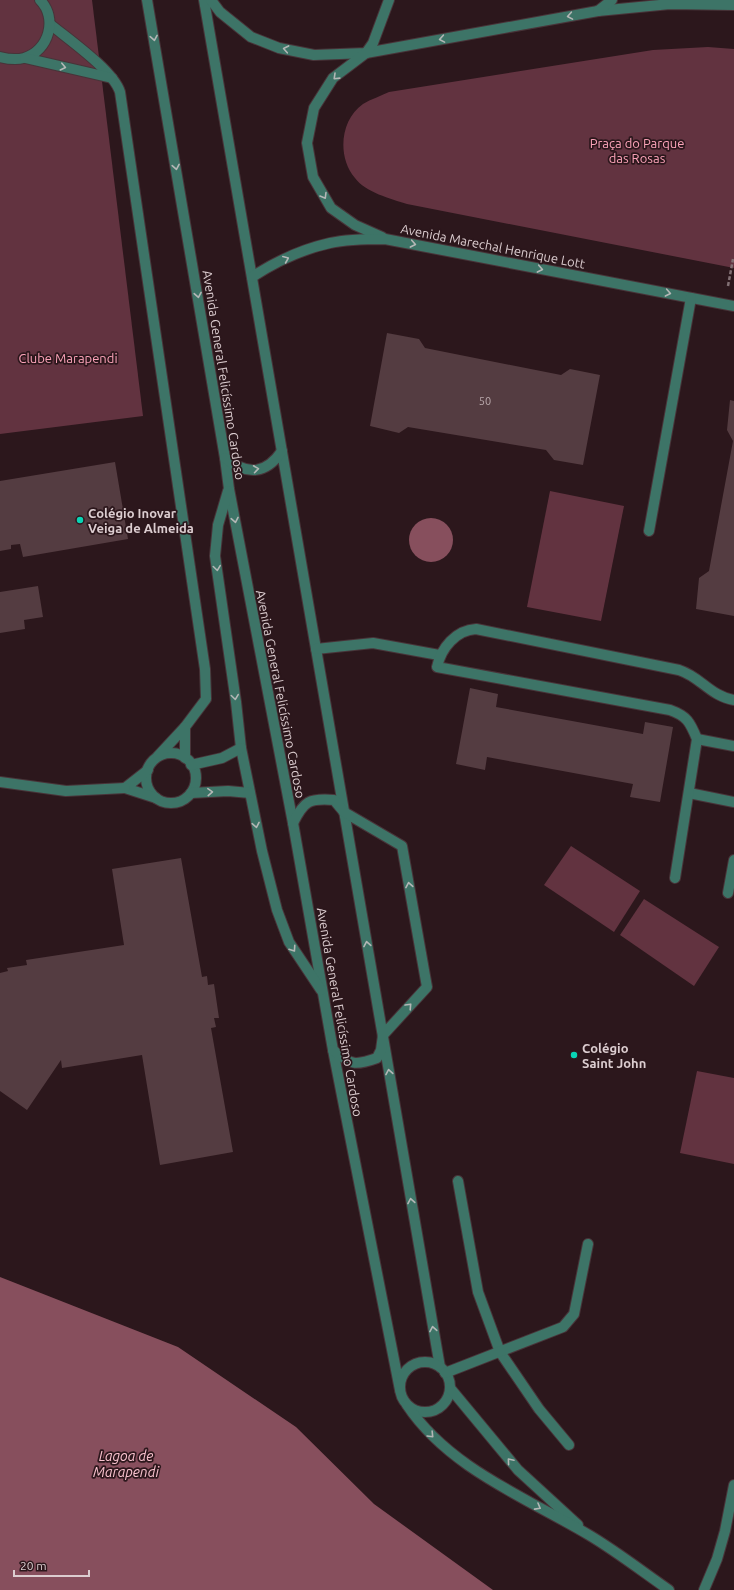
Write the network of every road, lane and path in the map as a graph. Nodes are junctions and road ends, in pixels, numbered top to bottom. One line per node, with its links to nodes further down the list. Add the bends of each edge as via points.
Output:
1 (40, 0): 10 (street)
2 (45, 0): 10 (street)
3 (147, 0): 22 (street, Avenida General Felicíssimo Cardoso, one-way to 22)
4 (204, 0): 18 (street)
5 (211, 0): 12 (street, one-way to 5, via 314,55 279,48 251,37 220,12)
6 (389, 0): 12 (street, via 377,33)
7 (612, 0): 9 (street)
8 (734, 5): 9 (street, via 670,4)
9 (598, 11): 12 (street, one-way to 12)
10 (48, 13): 11 (street)
11 (50, 24): 14 (street, via 43,45); 15 (street)
12 (366, 53): 16 (street, one-way to 16, via 333,78 314,108 307,143 313,177 331,208 356,225)
13 (0, 57): 14 (street)
14 (25, 58): 15 (street, one-way to 15)
15 (112, 78): 28 (street, via 120,92 205,669 206,699)
16 (385, 239): 18 (street, Avenida Marechal Henrique Lott, one-way to 16, via 270,266 331,243); 19 (street, Avenida Marechal Henrique Lott, one-way to 19)
17 (733, 259): 20 (path)
18 (252, 277): 21 (street)
19 (691, 298): 20 (street, Avenida Marechal Henrique Lott); 24 (street)
20 (729, 305)
21 (282, 450): 22 (street, one-way to 21, via 236,467 249,470 262,468 274,462); 25 (street)
22 (225, 458): 23 (street, Avenida General Felicíssimo Cardoso)
23 (229, 489): 31 (street, one-way to 31, via 218,525 215,556); 43 (street, Avenida General Felicíssimo Cardoso, one-way to 43)
24 (649, 531)
25 (316, 649): 26 (street, via 373,643); 42 (street)
26 (439, 656): 27 (street, via 462,632 476,629 679,670 694,676 719,696); 29 (street, via 437,667 670,710 682,714 687,719)
27 (734, 700)
28 (185, 727): 32 (street); 33 (street)
29 (697, 739): 30 (street); 39 (street)
30 (734, 746)
31 (241, 748): 33 (street, via 222,758); 38 (street)
32 (157, 758): 33 (street, via 173,753); 34 (street)
33 (188, 761): 37 (street, via 196,776)
34 (148, 770): 36 (street); 40 (street, via 147,785)
35 (0, 782): 36 (street, via 66,792)
36 (124, 788): 40 (street)
37 (191, 793): 38 (street, one-way to 38); 40 (street, via 178,802 171,803)
38 (250, 793): 47 (street, one-way to 47, via 277,910 289,942)
39 (689, 794): 41 (street); 45 (street)
40 (156, 798)
41 (734, 802)
42 (344, 812): 43 (street, via 334,800 317,799 301,807); 48 (street, one-way to 42); 48 (street, one-way to 42, via 427,987 402,846)
43 (293, 823): 47 (street, Avenida General Felicíssimo Cardoso)
44 (734, 860): 46 (street)
45 (675, 878)
46 (728, 893)
47 (323, 993): 49 (street, Avenida General Felicíssimo Cardoso)
48 (383, 1035): 49 (street, via 377,1058 368,1061 346,1061); 53 (street, one-way to 48)
49 (333, 1050): 55 (street, Avenida General Felicíssimo Cardoso)
50 (458, 1181): 52 (street, via 478,1292)
51 (588, 1244): 52 (street, via 574,1314 563,1327)
52 (500, 1352): 53 (street); 57 (street, via 539,1409)
53 (443, 1370): 54 (street); 55 (street, via 432,1363 416,1364 403,1374)
54 (450, 1388): 56 (street, via 444,1404 430,1412 413,1410); 59 (street, one-way to 54, via 518,1470)
55 (400, 1390): 56 (street)
56 (407, 1405): 59 (street, one-way to 59, via 416,1419 440,1444 494,1483)
57 (569, 1445)
58 (734, 1485): 61 (street, via 717,1559)
59 (590, 1536): 60 (street)
60 (669, 1590)
61 (704, 1590)

